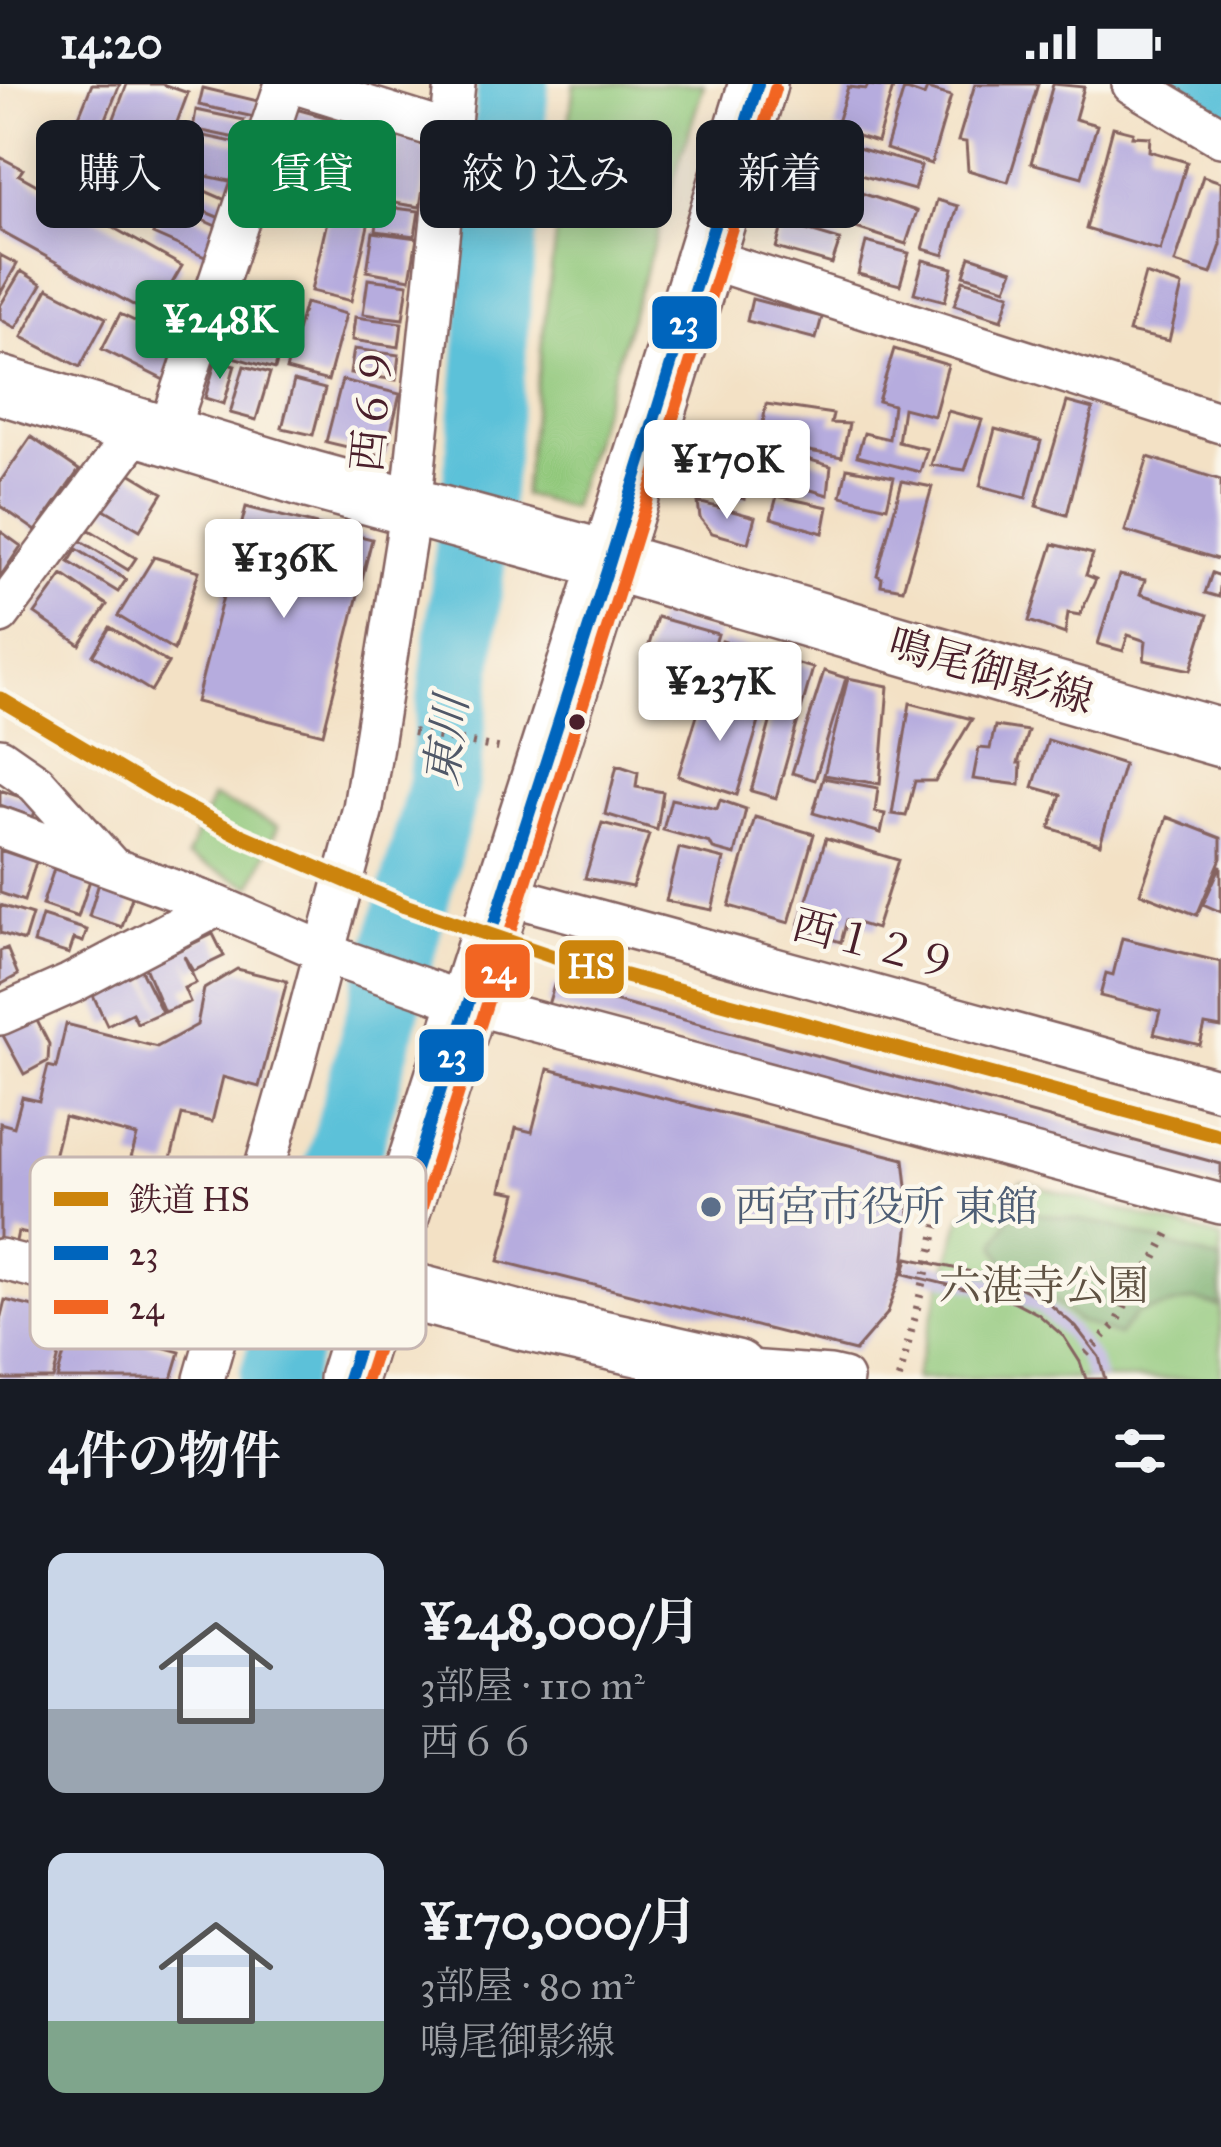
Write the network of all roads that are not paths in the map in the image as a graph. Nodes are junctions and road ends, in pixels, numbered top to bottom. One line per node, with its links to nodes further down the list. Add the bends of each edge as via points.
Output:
1 (285, 84): 13 (street)
2 (296, 84): 7 (street)
3 (454, 84): 6 (street, 西６９)
4 (758, 84): 10 (street)
5 (1132, 84): 8 (street)
6 (452, 120)
7 (420, 122)
8 (1221, 137)
9 (443, 228): 14 (street, 西６９)
10 (706, 257): 12 (street); 15 (street)
11 (0, 385): 13 (street, 鳴尾御影線)
12 (1221, 423)
13 (153, 431): 14 (street, 鳴尾御影線); 16 (street)
14 (420, 509): 15 (street, 鳴尾御影線); 23 (street, 西６９)
15 (611, 561): 17 (street, 鳴尾御影線); 21 (street)
16 (0, 614)
17 (1221, 738)
18 (0, 758): 20 (street, via 36,783)
19 (0, 827): 20 (street)
20 (112, 868): 22 (street)
21 (504, 893): 24 (street); 26 (street, 西１２９)
22 (218, 906): 23 (street); 25 (street)
23 (335, 956): 24 (street); 27 (street, 西６９)
24 (443, 995): 28 (street); 29 (street)
25 (0, 1015)
26 (1221, 1090)
27 (272, 1157)
28 (406, 1157)
29 (1221, 1204)
30 (0, 1259): 31 (street)
31 (30, 1267)
32 (426, 1296): 35 (street)
33 (213, 1349): 36 (street, 西６９)
34 (357, 1349): 37 (street)
35 (734, 1374): 38 (street)
36 (204, 1379)
37 (348, 1379)
38 (843, 1379)

